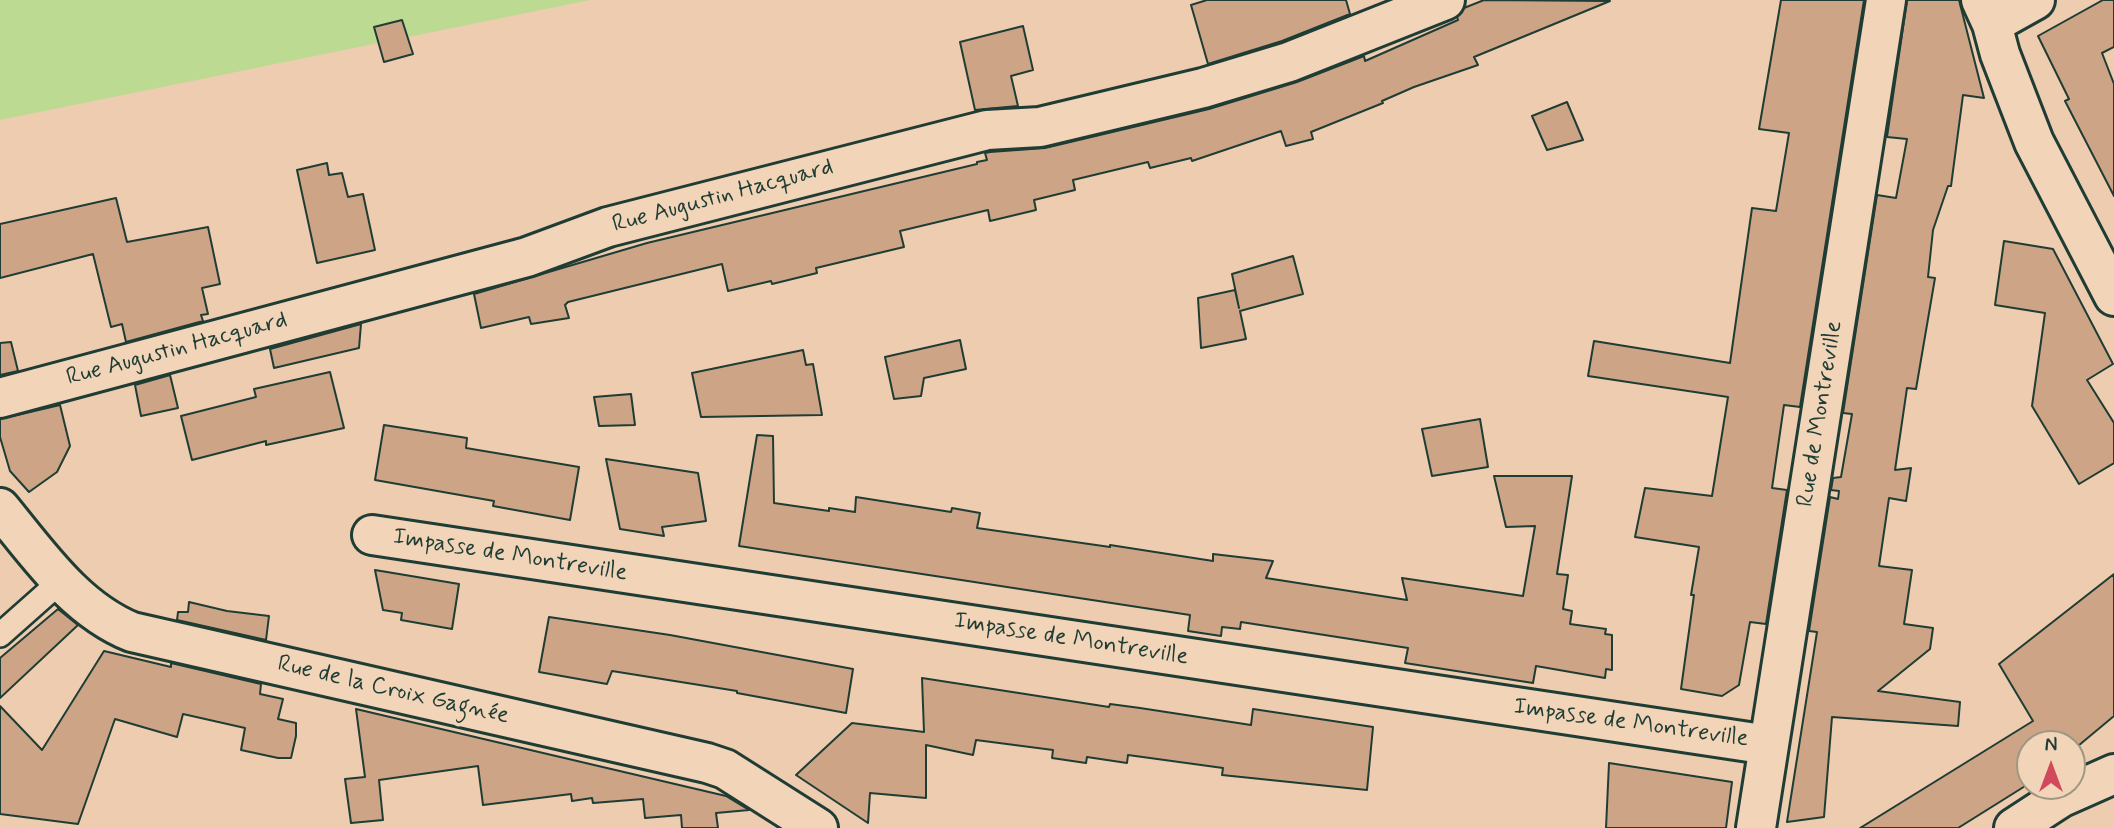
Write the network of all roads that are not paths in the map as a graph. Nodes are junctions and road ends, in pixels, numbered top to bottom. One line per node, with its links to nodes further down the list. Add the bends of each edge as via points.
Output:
1 (1445, 0): 6 (street, Rue Augustin Hacquard, via 1289,62 1203,88 1041,127 987,130 634,220 527,257)
2 (1886, 0): 11 (street, Rue de Montreville)
3 (2035, 0): 4 (street)
4 (1987, 12): 5 (street, via 2034,142)
5 (2114, 296)
6 (0, 398)
7 (0, 508): 9 (street, Rue de la Croix Gagnée)
8 (372, 535): 11 (street, Impasse de Montreville)
9 (62, 580): 10 (lane); 17 (street, Rue de la Croix Gagnée, via 94,612 132,632 707,763 725,769)
10 (0, 635)
11 (1769, 745): 18 (street, Rue de Montreville)
12 (2114, 746): 13 (street)
13 (2086, 773)
14 (2114, 774): 15 (street)
15 (2086, 786)
16 (2057, 800): 19 (street)
17 (818, 828)
18 (1756, 828)
19 (2014, 828)

